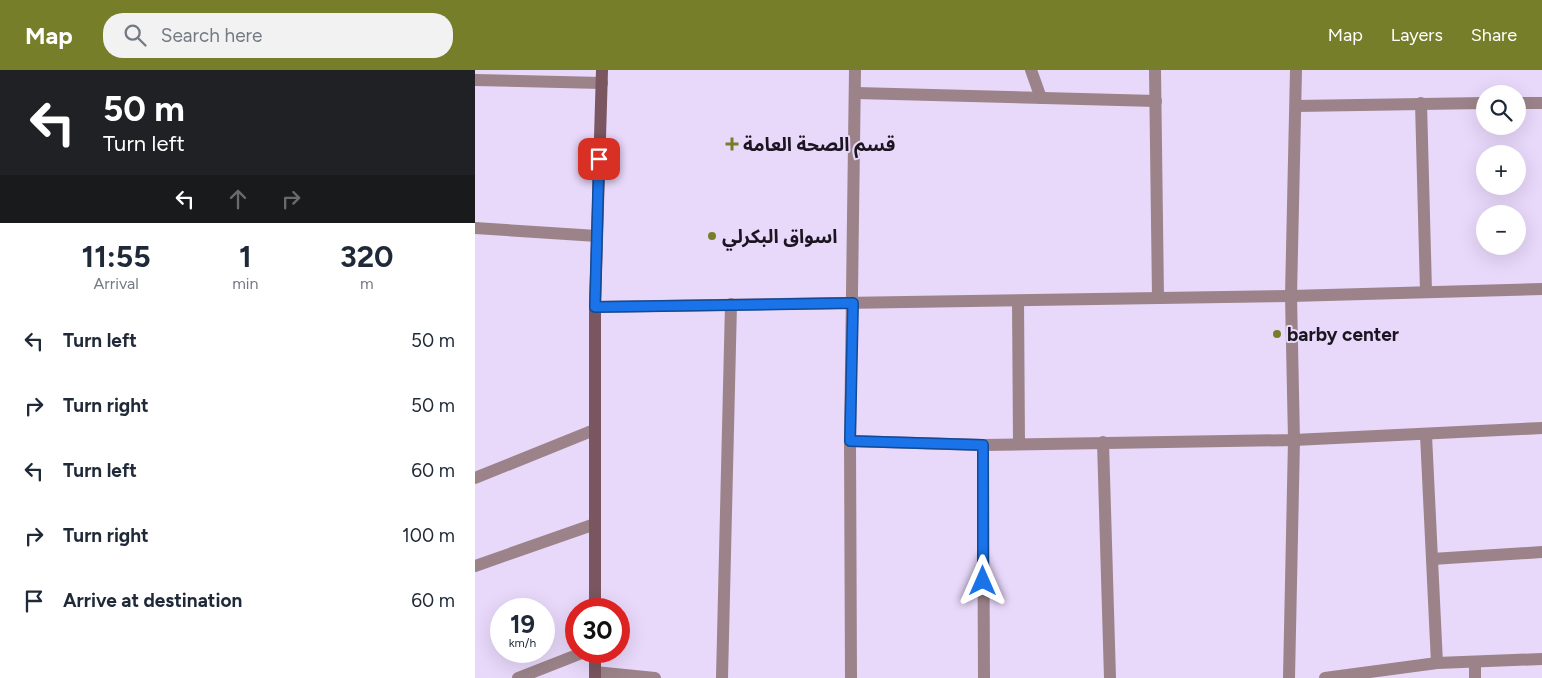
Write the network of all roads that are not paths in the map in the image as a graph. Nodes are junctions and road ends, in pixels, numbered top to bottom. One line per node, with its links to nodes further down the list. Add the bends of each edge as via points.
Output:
1 (602, 70): 7 (street)
2 (855, 70): 8 (street)
3 (1031, 70): 9 (street)
4 (1155, 70): 10 (street)
5 (1296, 70): 15 (street)
6 (475, 80): 7 (street)
7 (602, 83): 17 (street)
8 (856, 93): 9 (street); 23 (street)
9 (1041, 98): 10 (street)
10 (1156, 101): 21 (street)
11 (1421, 103): 12 (street); 15 (street); 19 (street)
12 (1476, 103)
13 (1526, 103): 14 (street)
14 (1542, 103)
15 (1297, 106): 20 (street)
16 (475, 228): 17 (street)
17 (597, 236): 25 (street)
18 (1542, 289): 19 (street)
19 (1426, 292): 20 (street)
20 (1291, 296): 21 (street); 29 (street)
21 (1158, 297): 22 (street)
22 (1018, 301): 23 (street); 32 (street)
23 (853, 303): 24 (street); 30 (street)
24 (731, 304): 25 (street); 47 (street)
25 (595, 307): 27 (street)
26 (1542, 428): 28 (street)
27 (594, 430): 34 (street); 35 (street)
28 (1426, 435): 29 (street); 37 (street)
29 (1294, 440): 31 (street); 51 (street)
30 (850, 441): 33 (street); 48 (street)
31 (1103, 442): 32 (street); 50 (street)
32 (1019, 444): 33 (street)
33 (983, 445): 49 (street)
34 (475, 478)
35 (595, 524): 38 (street); 39 (street)
36 (1542, 552): 37 (street)
37 (1432, 559): 43 (street)
38 (475, 566)
39 (595, 598)
40 (1542, 658): 42 (street)
41 (565, 660): 45 (street)
42 (1475, 662): 43 (street); 53 (street)
43 (1437, 663): 52 (street)
44 (595, 675): 46 (street)
45 (518, 678)
46 (655, 678)
47 (721, 678)
48 (851, 678)
49 (984, 678)
50 (1110, 678)
51 (1289, 678)
52 (1325, 678)
53 (1475, 678)

